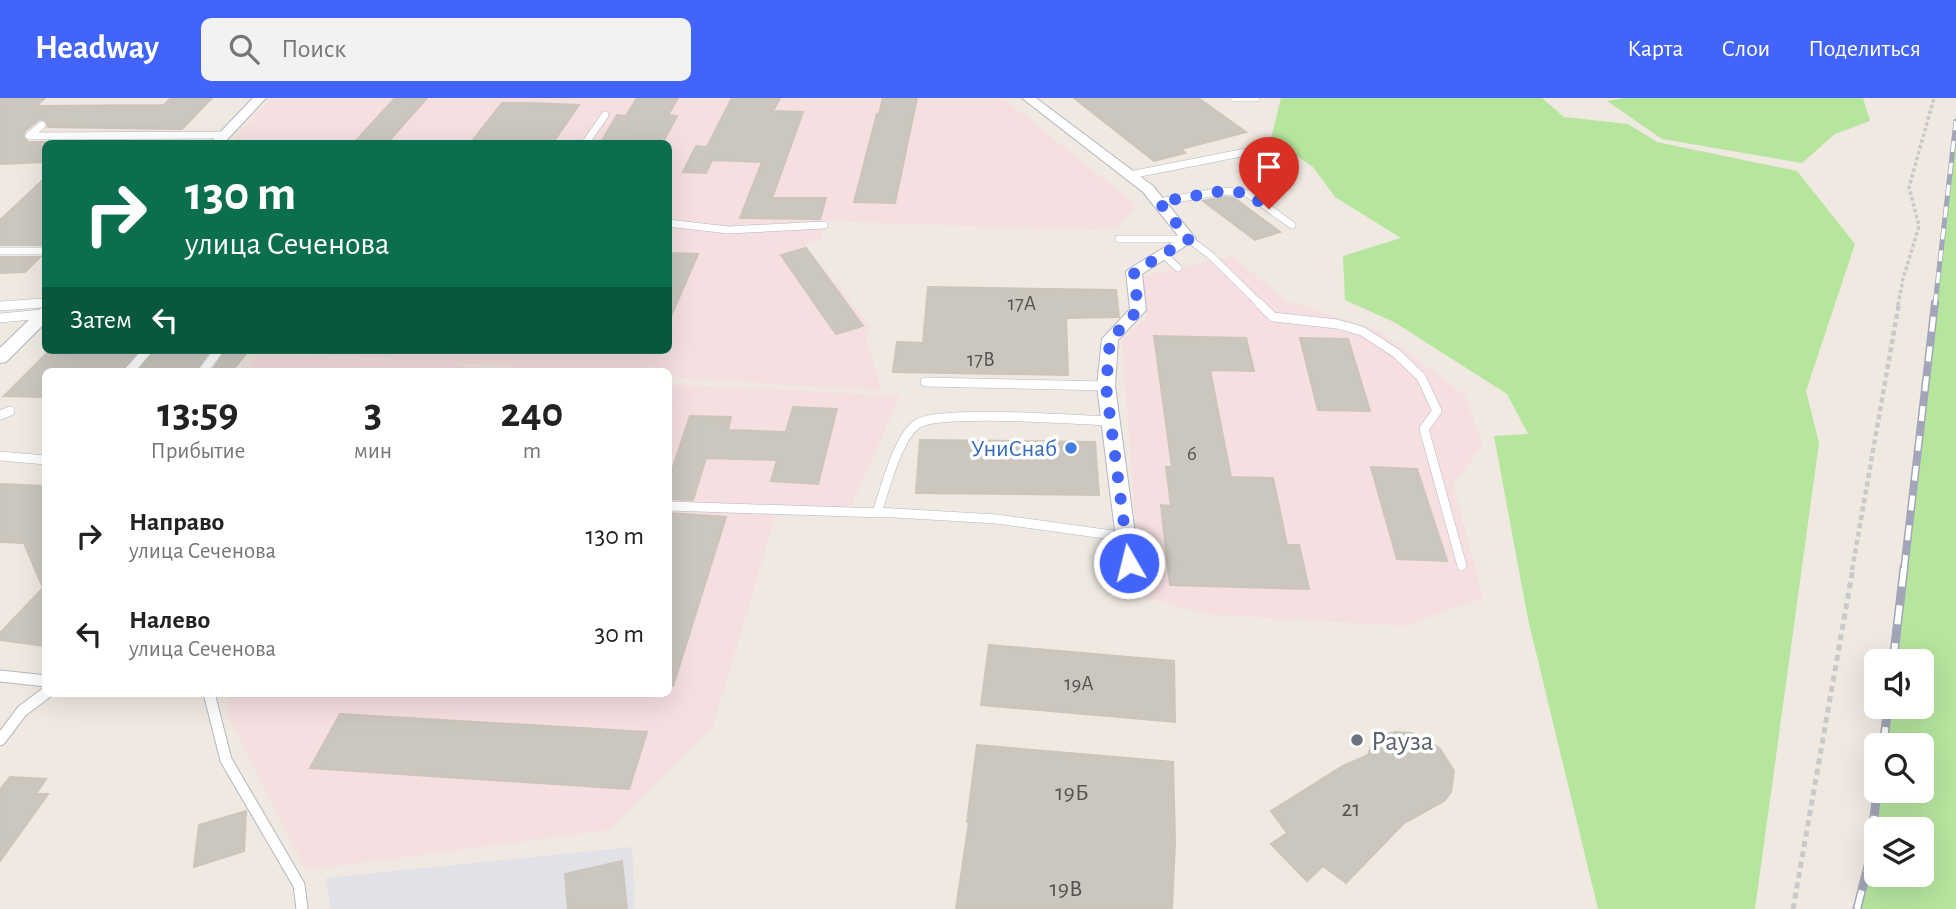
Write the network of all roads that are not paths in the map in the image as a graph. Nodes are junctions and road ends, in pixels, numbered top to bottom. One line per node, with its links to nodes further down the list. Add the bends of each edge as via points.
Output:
1 (260, 98): 7 (street)
2 (1028, 98): 10 (street)
3 (1234, 98): 4 (lane)
4 (1256, 98)
5 (605, 116): 8 (lane)
6 (42, 125): 7 (lane, via 29,136)
7 (219, 139)
8 (588, 140)
9 (1245, 152): 10 (lane)
10 (1130, 175): 11 (street)
11 (1159, 202): 14 (lane, via 1222,191 1247,193); 16 (street)
12 (672, 223): 13 (lane, via 728,230)
13 (824, 225)
14 (1292, 225)
15 (1119, 239): 16 (lane)
16 (1189, 239): 19 (street); 42 (lane, via 1273,317 1362,331 1396,353 1421,377 1437,411 1424,429)
17 (0, 251): 18 (lane)
18 (42, 251)
19 (1163, 254): 20 (lane); 32 (street, via 1134,272 1138,310 1110,340)
20 (1178, 268)
21 (0, 306): 22 (lane)
22 (42, 310)
23 (42, 310): 25 (lane)
24 (42, 313): 28 (street)
25 (0, 317)
26 (144, 354): 29 (lane)
27 (216, 354): 30 (lane)
28 (0, 358)
29 (132, 368)
30 (205, 368)
31 (925, 382): 32 (lane)
32 (1106, 386): 35 (street)
33 (10, 411): 34 (lane)
34 (0, 415)
35 (1111, 421): 39 (lane, via 963,417 920,421 908,434); 40 (street)
36 (0, 456): 37 (lane)
37 (42, 460)
38 (672, 506): 39 (lane)
39 (877, 512): 40 (lane, via 997,519)
40 (1126, 537): 41 (street)
41 (1129, 563)
42 (1461, 566)
43 (0, 676): 44 (lane)
44 (42, 681)
45 (42, 695): 47 (lane, via 22,711)
46 (210, 697): 48 (lane, via 226,761 299,885)
47 (0, 740)
48 (302, 909)

